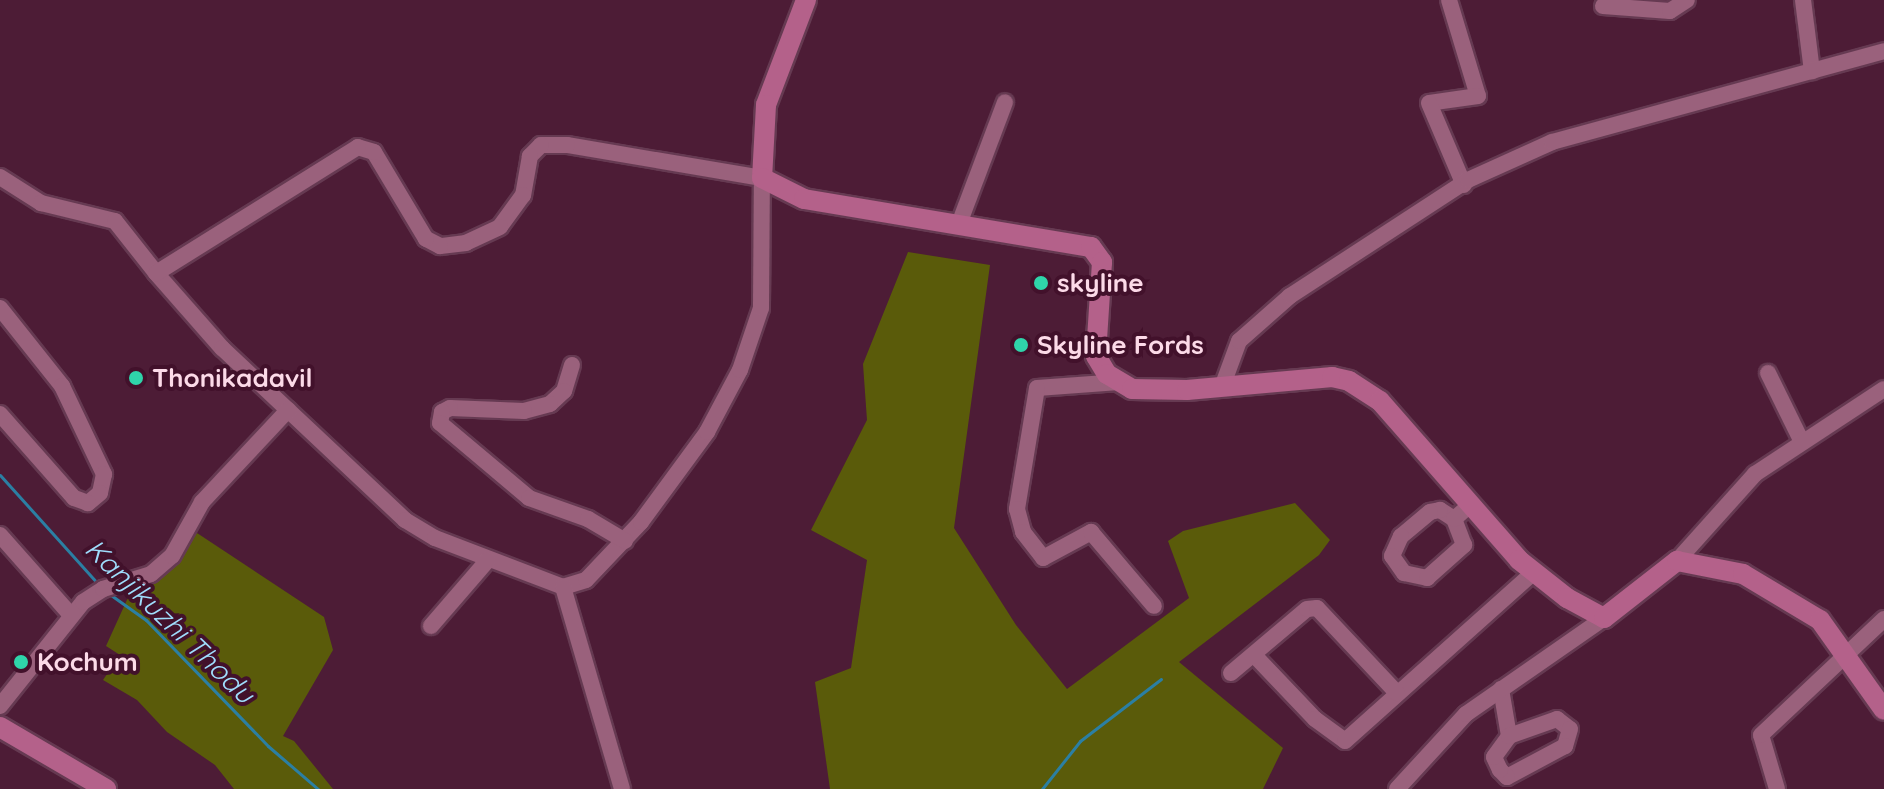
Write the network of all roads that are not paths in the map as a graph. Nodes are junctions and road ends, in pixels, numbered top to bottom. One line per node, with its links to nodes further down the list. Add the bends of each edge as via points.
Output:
1 (806, 0): 10 (main road, via 766,105)
2 (1449, 0): 11 (street, via 1478,96 1429,103)
3 (1687, 0): 5 (street, via 1670,11)
4 (1803, 0): 7 (street)
5 (1603, 6)
6 (1884, 51): 7 (street)
7 (1812, 71): 11 (street, via 1552,142)
8 (1005, 102): 12 (street)
9 (0, 177): 13 (street, via 41,203 115,221)
10 (762, 178): 12 (main road, via 804,199); 13 (street, via 541,145 530,156 523,195 500,227 466,243 440,246 426,239 374,152 358,147); 26 (street, via 761,308 751,348 707,432)
11 (1464, 185): 18 (street, via 1338,260 1290,296 1239,341)
12 (959, 224): 17 (main road, via 1080,242 1098,252 1102,262 1096,356)
13 (156, 273): 20 (street, via 222,348)
14 (0, 308): 21 (street, via 62,386 104,474 100,493 88,503 74,498)
15 (572, 365): 26 (street, via 564,391 550,404 524,411 450,408 442,412 440,423 529,498 588,519)
16 (1768, 373): 22 (street)
17 (1119, 382): 18 (main road, via 1132,389); 31 (street, via 1037,388 1017,509 1023,532 1043,558 1091,532)
18 (1222, 387): 23 (main road, via 1332,377 1349,381 1380,401)
19 (1884, 389): 22 (street)
20 (288, 410): 27 (street, via 405,520); 32 (street, via 202,502 190,532 161,567 103,589)
21 (0, 414)
22 (1801, 440): 28 (street, via 1755,474)
23 (1470, 505): 24 (street); 29 (main road)
24 (1454, 519): 24 (street, via 1464,545 1427,578 1404,573 1392,556 1401,536 1430,512 1440,510)
25 (0, 535): 32 (street)
26 (625, 541): 30 (street, via 586,580)
27 (488, 560): 30 (street); 35 (street)
28 (1677, 561): 33 (main road); 36 (main road, via 1718,566 1766,585 1820,620)
29 (1533, 573): 33 (main road); 40 (street)
30 (563, 587): 46 (street)
31 (1154, 606)
32 (70, 614): 41 (street)
33 (1604, 618): 39 (street)
34 (1884, 619): 36 (street)
35 (431, 626)
36 (1847, 652): 42 (main road); 48 (street, via 1761,735)
37 (1255, 656): 38 (street); 40 (street, via 1340,740); 40 (street, via 1307,609 1317,608)
38 (1231, 673)
39 (1501, 689): 44 (street); 47 (street, via 1446,731)
40 (1397, 693)
41 (0, 706)
42 (1884, 710)
43 (0, 727): 45 (main road)
44 (1509, 736)
45 (106, 789)
46 (622, 789)
47 (1397, 789)
48 (1777, 789)

